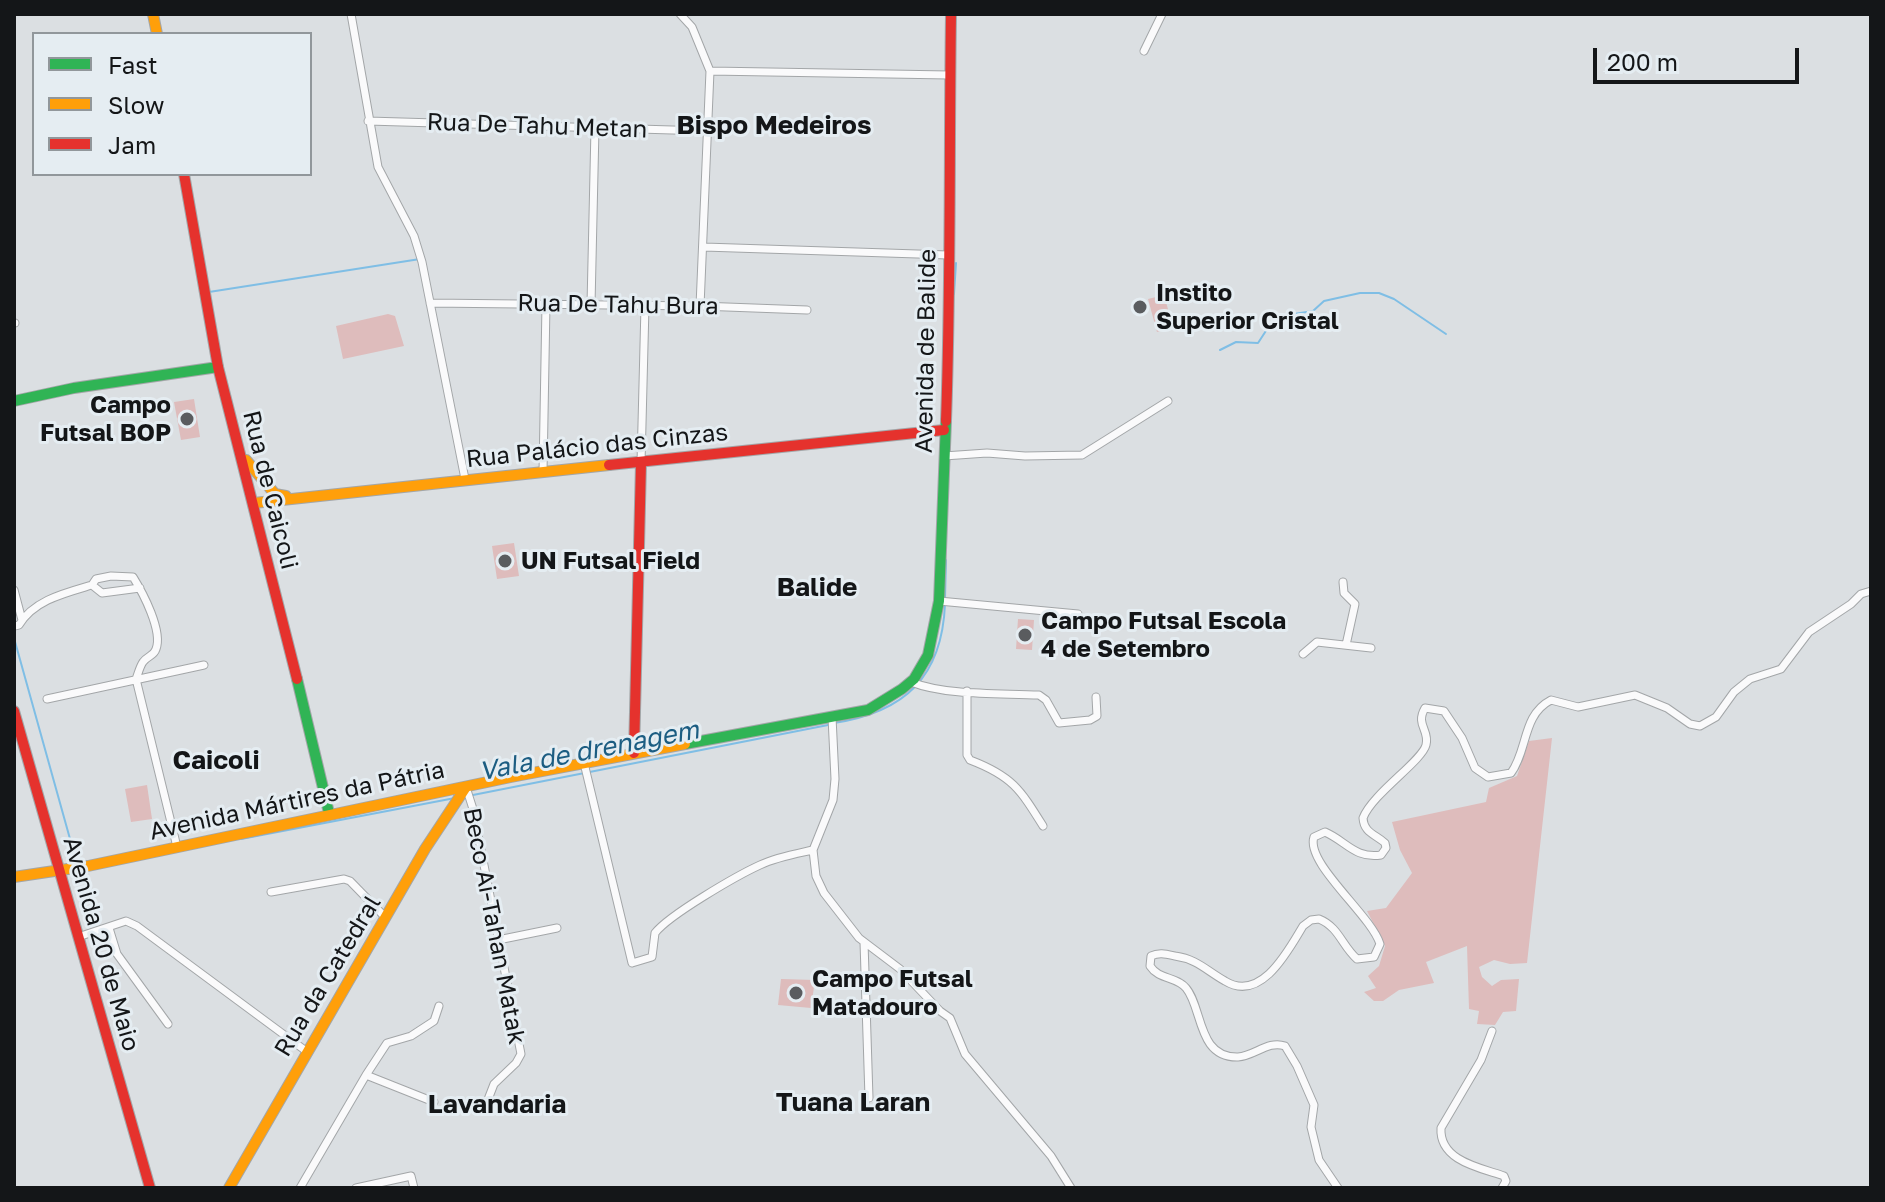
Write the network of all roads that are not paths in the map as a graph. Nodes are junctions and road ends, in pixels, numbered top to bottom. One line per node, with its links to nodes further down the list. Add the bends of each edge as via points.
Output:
1 (351, 14): 8 (street)
2 (680, 14): 6 (street, via 692,27)
3 (951, 14): 7 (main road, Avenida de Balide)
4 (1162, 14): 5 (street)
5 (1144, 51)
6 (710, 71): 7 (street); 10 (street)
7 (949, 75): 13 (main road, Avenida de Balide)
8 (368, 121): 9 (street, Rua De Tahu Metan); 14 (street, via 378,167 414,236)
9 (595, 128): 10 (street, Rua De Tahu Metan); 16 (street)
10 (706, 131): 12 (street)
11 (184, 176): 20 (main road, Rua de Caicoli)
12 (704, 247): 13 (street); 18 (street)
13 (948, 255): 23 (main road, Avenida de Balide)
14 (430, 303): 15 (street, Rua De Tahu Bura); 28 (street)
15 (546, 304): 16 (street, Rua De Tahu Bura); 27 (street)
16 (591, 305): 17 (street, Rua De Tahu Bura)
17 (645, 306): 18 (street, Rua De Tahu Bura); 26 (street)
18 (700, 306): 19 (street, Rua De Tahu Bura)
19 (807, 310)
20 (218, 367): 21 (main road); 24 (main road, Rua de Caicoli)
21 (14, 401)
22 (1168, 401): 25 (street, via 1082,455)
23 (944, 430): 25 (main road, Avenida de Balide); 26 (main road, Rua Palácio das Cinzas)
24 (241, 451): 29 (main road, via 264,484 275,494); 30 (main road, Rua de Caicoli)
25 (948, 456): 36 (main road, Avenida de Balide)
26 (641, 463): 27 (main road, Rua Palácio das Cinzas); 51 (main road)
27 (543, 472): 28 (main road, Rua Palácio das Cinzas)
28 (465, 479): 29 (main road, Rua Palácio das Cinzas)
29 (290, 497): 30 (main road, Rua Palácio das Cinzas)
30 (254, 503): 54 (main road, Rua de Caicoli)
31 (1343, 582): 40 (street, via 1344,593 1355,604)
32 (92, 585): 33 (street, via 102,593); 33 (street, via 96,579 120,576 133,577); 38 (street, via 62,594)
33 (140, 588): 44 (street, via 158,646 144,659)
34 (14, 590): 38 (street)
35 (1871, 591): 81 (street, via 1809,632 1781,669 1750,679 1716,717 1700,726 1635,695 1578,707 1551,700 1535,714 1511,773 1488,777 1475,768 1444,711 1425,708 1420,721 1425,748 1363,818 1363,826 1385,843 1381,855 1354,853 1325,832 1312,843 1323,866 1375,930 1380,944 1374,957 1357,959 1336,930 1319,919 1303,926 1267,977 1246,985 1228,984 1187,958 1151,956 1153,971 1187,989 1199,1026 1218,1050 1236,1057 1271,1045 1285,1046 1314,1105 1311,1127 1319,1160)
36 (939, 601): 37 (street); 45 (main road, Avenida de Balide, via 933,646)
37 (1078, 614)
38 (22, 620): 39 (street)
39 (15, 626)
40 (1346, 645): 41 (street); 42 (street, via 1317,642)
41 (1371, 648)
42 (1303, 654)
43 (204, 665): 44 (street)
44 (136, 679): 48 (street); 56 (street)
45 (911, 682): 46 (street); 50 (main road, Avenida Mártires da Pátria, via 868,710)
46 (967, 691): 47 (street, via 1039,695 1059,723 1097,716); 55 (street, via 967,755 1006,776)
47 (1096, 697)
48 (47, 699)
49 (14, 711): 58 (main road, Avenida 20 de Maio)
50 (832, 717): 51 (main road, Avenida Mártires da Pátria); 57 (street, via 833,800)
51 (634, 753): 52 (main road, Avenida Mártires da Pátria)
52 (584, 763): 53 (main road, Avenida Mártires da Pátria); 57 (street, via 632,963 652,957 655,933 681,911 761,865)
53 (466, 787): 54 (main road, Avenida Mártires da Pátria); 61 (main road, Rua da Catedral); 65 (street, Beco Ai-Tahan Matak)
54 (329, 813): 56 (main road, Avenida Mártires da Pátria)
55 (1043, 826)
56 (177, 847): 58 (main road, Avenida Mártires da Pátria)
57 (813, 850): 66 (street, via 824,893)
58 (59, 871): 59 (main road, Avenida Mártires da Pátria); 64 (main road, Avenida 20 de Maio)
59 (14, 877)
60 (271, 892): 61 (street, via 344,879)
61 (386, 918): 70 (main road, Rua da Catedral)
62 (109, 928): 64 (street); 68 (street, via 117,954); 70 (street, via 126,921 137,926)
63 (557, 928): 65 (street)
64 (78, 937): 75 (main road, Avenida 20 de Maio)
65 (498, 940): 74 (street, Beco Ai-Tahan Matak, via 521,1054 494,1084)
66 (864, 942): 72 (street); 80 (street, via 950,1018 965,1054 1051,1156)
67 (439, 1006): 71 (street, via 434,1021 387,1043)
68 (168, 1024)
69 (1492, 1031): 82 (street, via 1441,1135 1462,1162 1504,1176)
70 (306, 1051): 76 (main road, Rua da Catedral)
71 (366, 1075): 73 (street); 77 (street)
72 (869, 1098)
73 (434, 1102)
74 (487, 1102)
75 (150, 1188)
76 (229, 1188)
77 (300, 1188)
78 (356, 1188): 79 (street, via 411,1176)
79 (414, 1188)
80 (1071, 1188)
81 (1338, 1188)
82 (1502, 1188)

